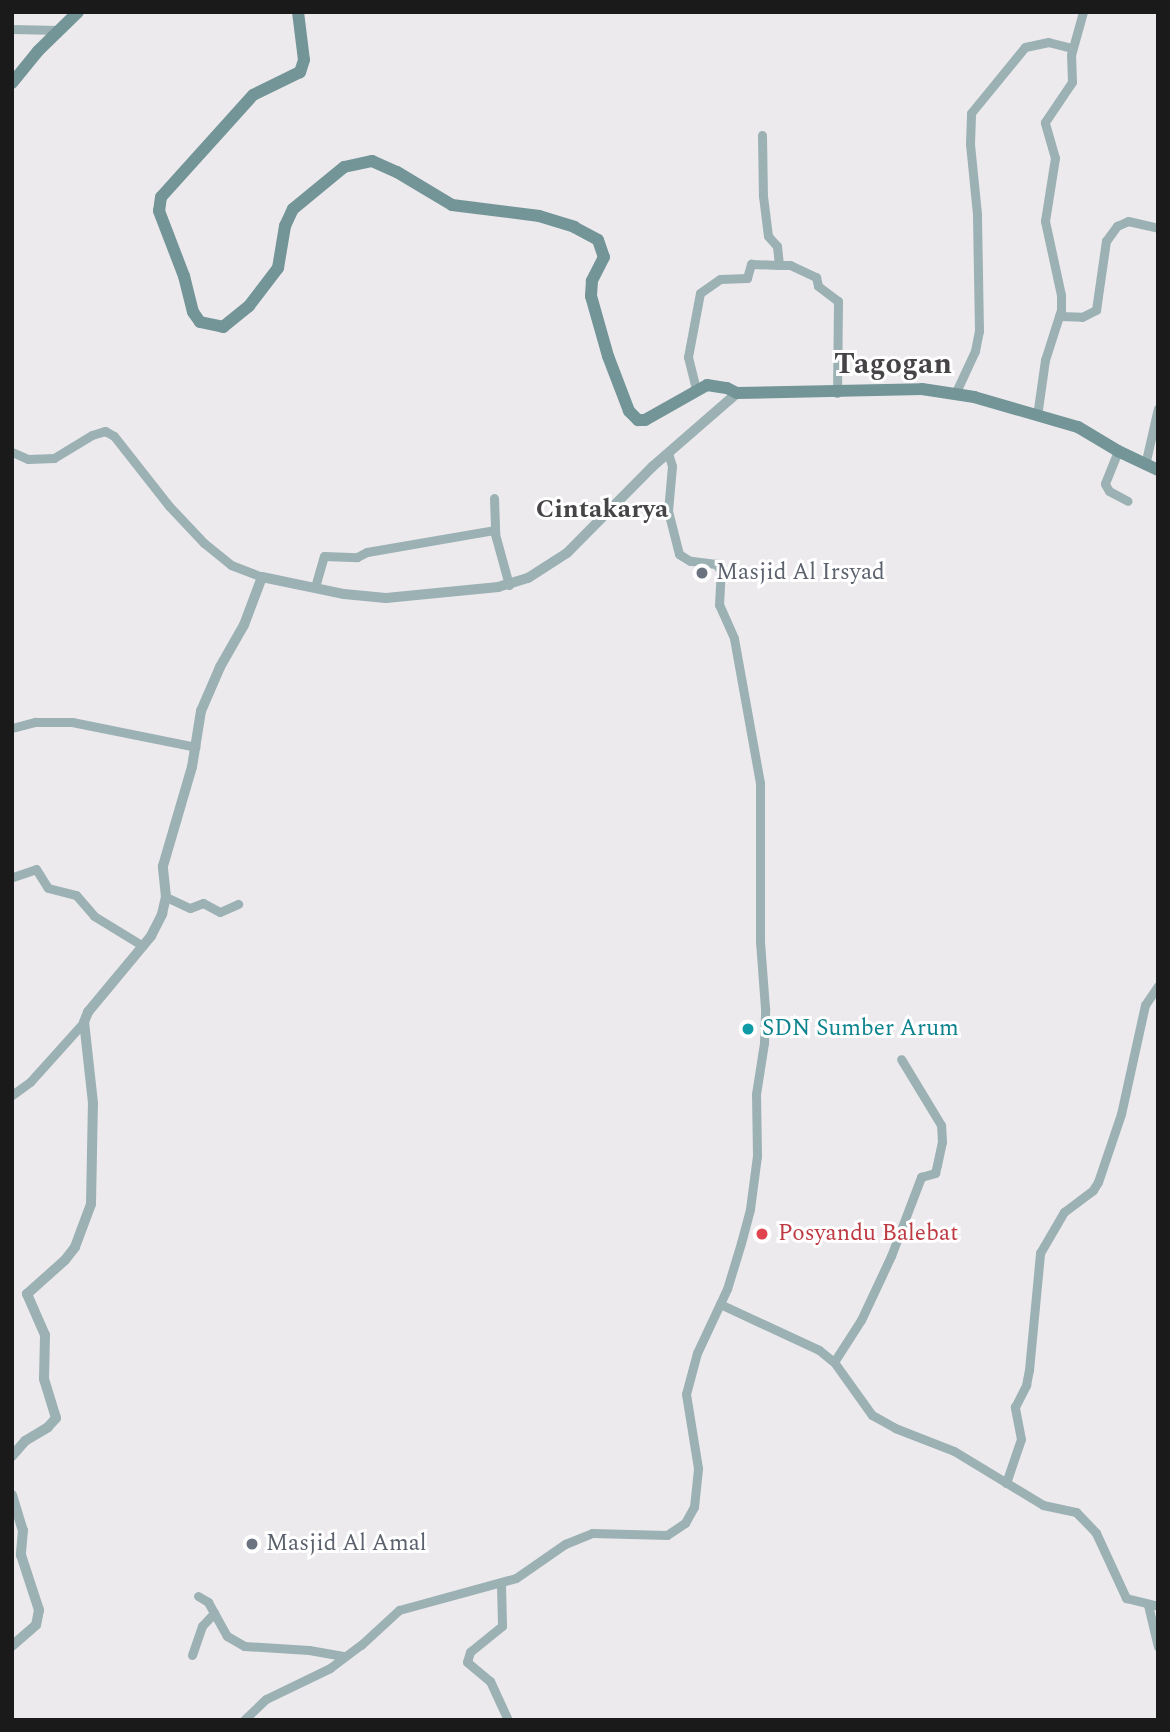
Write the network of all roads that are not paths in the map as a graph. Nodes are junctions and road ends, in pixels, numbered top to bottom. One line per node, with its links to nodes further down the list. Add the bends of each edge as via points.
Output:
1 (78, 12): 5 (main road)
2 (298, 12): 12 (main road, via 304,60 300,72 253,95 161,197 159,211 196,318 223,327 242,313 275,275 293,209 344,167 372,161 452,205 539,216 591,235 604,253 591,296 631,417 645,420)
3 (1083, 12): 6 (street)
4 (12, 29): 5 (street)
5 (59, 30): 7 (main road)
6 (1072, 48): 11 (street, via 1072,82 1045,122 1055,158 1045,221 1059,274); 15 (street, via 1048,41 1025,47 971,113 979,331)
7 (12, 83)
8 (762, 135): 10 (street, via 768,236 777,246)
9 (1158, 228): 11 (street, via 1128,221 1117,226 1106,241 1096,310 1082,317)
10 (779, 265): 12 (street, via 751,264 747,278 720,279 700,293 688,357); 14 (street, via 816,277 818,286 838,301)
11 (1059, 316): 17 (street, via 1045,360)
12 (696, 389): 13 (main road, via 716,385)
13 (737, 393): 14 (main road); 20 (street)
14 (837, 393): 15 (main road, via 905,389)
15 (955, 394): 17 (main road)
16 (1158, 408): 21 (street)
17 (1037, 416): 18 (main road, via 1079,427)
18 (1118, 451): 21 (main road); 23 (street, via 1105,484)
19 (12, 453): 25 (street, via 28,459 54,458 105,431 204,543 231,565)
20 (668, 453): 26 (street, via 567,553 528,578); 38 (street, via 672,473 668,511 679,554 690,561 716,564 721,571 719,605 734,638 760,783 759,914 765,1009 756,1094 757,1156 750,1209)
21 (1152, 467)
22 (494, 498): 24 (street)
23 (1128, 501)
24 (495, 530): 26 (street); 27 (street, via 367,552 357,558 324,556)
25 (262, 577): 27 (street); 29 (street, via 244,625 204,701)
26 (509, 584): 27 (street, via 394,598)
27 (315, 587)
28 (12, 728): 29 (street, via 35,722 72,722)
29 (196, 747): 31 (street, via 163,866)
30 (13, 877): 33 (street, via 36,869 48,888 76,895 94,916)
31 (166, 897): 32 (street, via 190,908 203,903 220,912); 33 (street, via 162,914)
32 (238, 904)
33 (143, 946): 35 (street)
34 (1158, 986): 41 (street, via 1145,1005 1121,1114 1098,1182 1064,1212 1040,1253 1028,1378 1014,1407 1021,1439)
35 (84, 1021): 37 (street, via 30,1082); 40 (street, via 93,1103 91,1204 75,1247 27,1294 45,1335 44,1379 56,1418)
36 (901, 1059): 39 (street, via 942,1128 936,1173 921,1177 861,1320)
37 (12, 1095)
38 (720, 1304): 39 (street); 44 (street, via 697,1353 686,1394 698,1468 691,1516 677,1531 657,1536 592,1533 565,1544)
39 (834, 1362): 41 (street, via 872,1415 954,1451)
40 (12, 1455)
41 (1006, 1483): 46 (street, via 1043,1505 1076,1512 1096,1533 1126,1598)
42 (12, 1495): 43 (street, via 23,1530)
43 (16, 1546): 49 (street, via 39,1615 33,1629)
44 (501, 1584): 51 (street, via 399,1610); 53 (street, via 502,1626 470,1652 467,1662 490,1681)
45 (198, 1596): 47 (street)
46 (1153, 1606): 48 (street)
47 (214, 1613): 50 (street, via 202,1626); 51 (street, via 227,1636 244,1646)
48 (1157, 1640)
49 (12, 1646)
50 (192, 1655)
51 (344, 1656): 52 (street, via 330,1668 265,1699)
52 (244, 1720)
53 (508, 1720)

